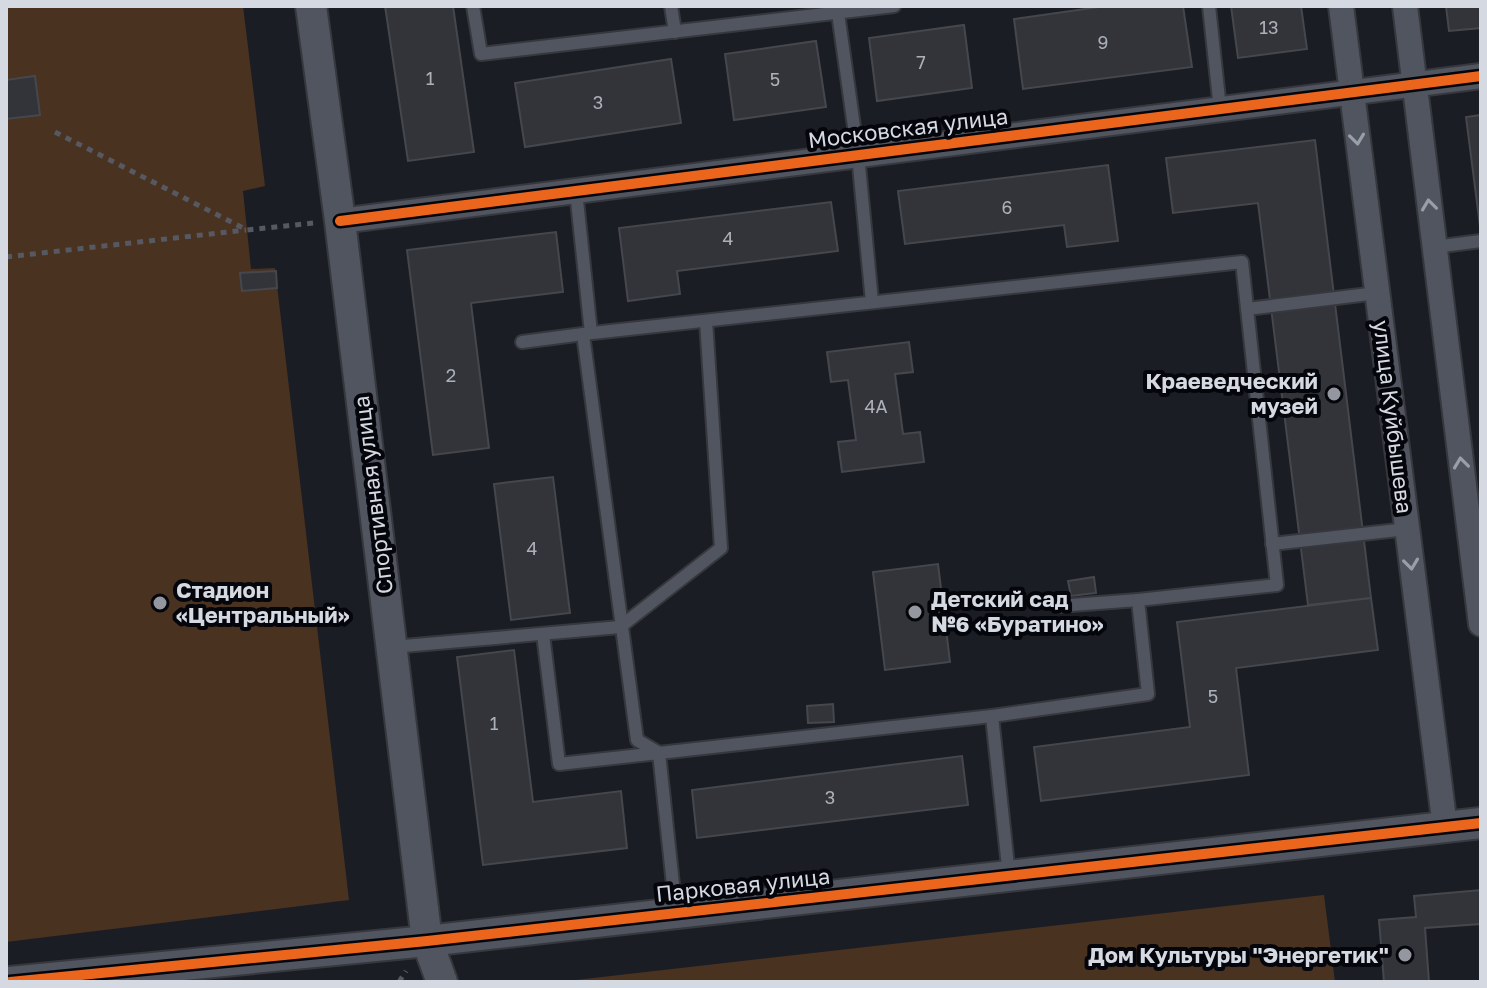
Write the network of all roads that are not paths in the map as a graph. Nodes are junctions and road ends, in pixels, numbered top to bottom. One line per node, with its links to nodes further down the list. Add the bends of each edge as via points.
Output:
1 (311, 6): 16 (street, Спортивная улица)
2 (473, 6): 9 (lane, via 481,54)
3 (671, 6): 9 (lane)
4 (894, 6): 8 (lane)
5 (1209, 6): 13 (lane)
6 (1341, 6): 12 (street, улица Куйбышева)
7 (1405, 6): 11 (street)
8 (837, 10): 9 (lane); 14 (lane)
9 (675, 32)
10 (1481, 76): 11 (street, Московская улица)
11 (1414, 84): 12 (street, Московская улица); 18 (street, one-way to 11)
12 (1351, 92): 13 (street, Московская улица); 19 (street, улица Куйбышева, one-way to 19)
13 (1220, 109): 14 (street, Московская улица)
14 (858, 155): 15 (street, Московская улица); 20 (lane)
15 (576, 191): 16 (street, Московская улица); 23 (lane)
16 (340, 221): 33 (street, Спортивная улица)
17 (1481, 241): 18 (lane)
18 (1434, 247): 25 (street, one-way to 18)
19 (1377, 293): 21 (lane); 26 (street, улица Куйбышева)
20 (872, 302): 21 (lane, via 1242,262); 22 (lane)
21 (1247, 309): 27 (lane)
22 (706, 321): 23 (lane); 31 (lane, via 721,548)
23 (587, 334): 24 (lane); 31 (lane)
24 (522, 342)
25 (1474, 504): 30 (street)
26 (1407, 529): 27 (lane); 37 (street, улица Куйбышева, one-way to 37)
27 (1272, 544): 28 (lane, via 1277,585)
28 (1138, 600): 29 (lane); 34 (lane, via 1148,694)
29 (1058, 606)
30 (1481, 624)
31 (620, 627): 32 (lane); 35 (lane, via 637,740)
32 (543, 634): 33 (lane); 35 (lane, via 559,764)
33 (392, 648): 40 (street, Спортивная улица)
34 (992, 716): 35 (lane); 38 (lane)
35 (659, 753): 39 (lane)
36 (1481, 823): 37 (street, Парковая улица)
37 (1445, 827): 38 (street, Парковая улица)
38 (1009, 876): 39 (street, Парковая улица)
39 (676, 913): 40 (street, Парковая улица)
40 (427, 941): 42 (street, Парковая улица); 43 (street, Спортивная улица)
41 (10, 982): 42 (street, Парковая улица)
42 (18, 982)
43 (442, 982)

